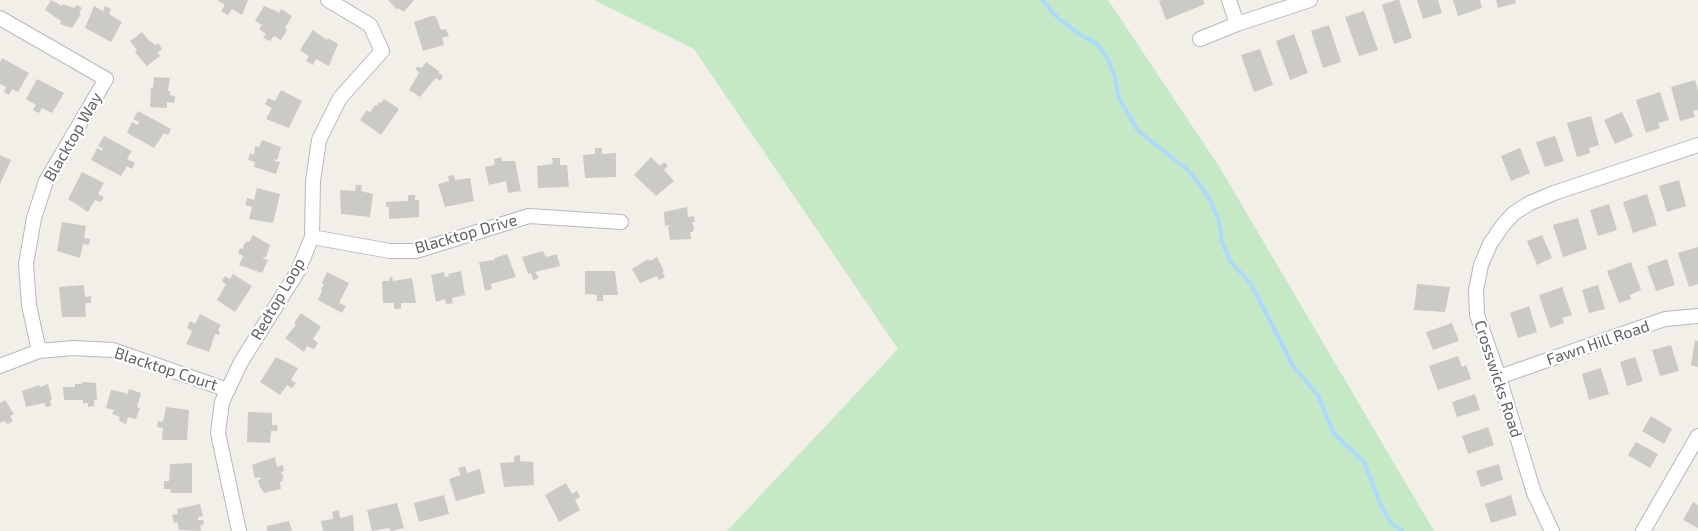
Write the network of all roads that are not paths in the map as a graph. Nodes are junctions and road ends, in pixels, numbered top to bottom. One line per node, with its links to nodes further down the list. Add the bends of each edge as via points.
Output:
1 (328, 0): 9 (street, Redtop Loop, via 370,25 382,51 340,98 319,140 313,181)
2 (1229, 0): 5 (street)
3 (1310, 0): 5 (street)
4 (0, 18): 11 (street, Blacktop Way, via 106,79 46,181 34,218 26,264 29,305)
5 (1237, 24): 6 (street)
6 (1200, 39)
7 (1698, 145): 13 (street, Crosswicks Road, via 1554,193 1514,213 1503,225 1490,244 1476,290 1477,315)
8 (621, 222): 9 (street, Blacktop Drive, via 528,216 416,250 390,251)
9 (312, 237): 14 (street, Redtop Loop, via 297,271)
10 (1698, 316): 13 (street, Fawn Hill Road, via 1665,319)
11 (39, 351): 12 (street, Blacktop Court); 14 (street, Blacktop Court, via 113,350)
12 (0, 366)
13 (1499, 377): 17 (street, Crosswicks Road, via 1534,493)
14 (228, 390): 16 (street, Redtop Loop, via 222,402 218,433)
15 (1698, 436): 18 (street)
16 (239, 531)
17 (1552, 531)
18 (1642, 531)

